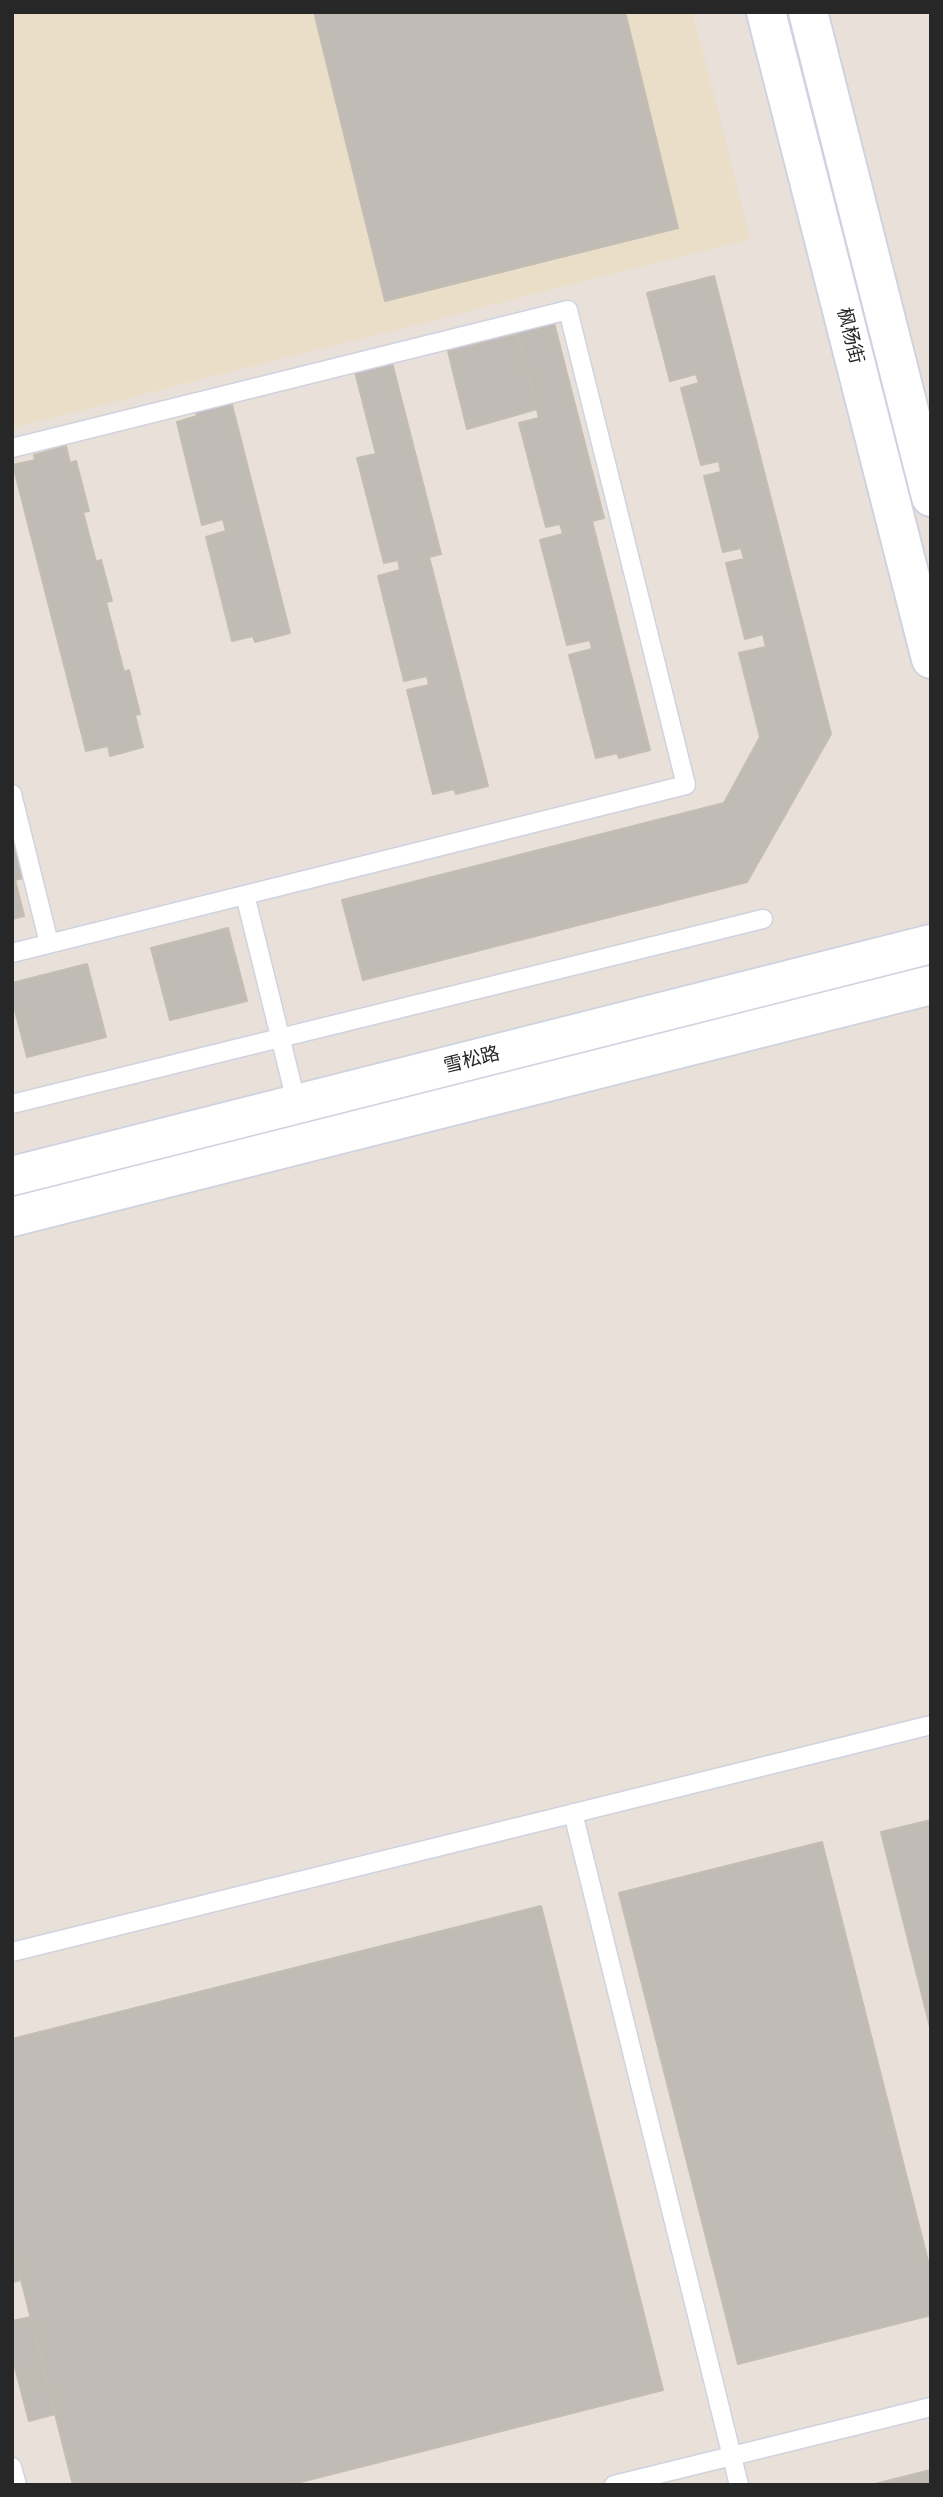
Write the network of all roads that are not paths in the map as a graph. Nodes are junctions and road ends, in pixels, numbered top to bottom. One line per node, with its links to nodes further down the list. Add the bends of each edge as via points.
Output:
1 (766, 12): 5 (main road, 枫杨街)
2 (808, 12): 4 (main road, 枫杨街)
3 (12, 448): 7 (lane, via 568,310 686,785)
4 (931, 497)
5 (931, 659)
6 (12, 794): 9 (lane)
7 (245, 895): 9 (lane); 13 (lane)
8 (762, 919): 13 (lane)
9 (49, 943): 11 (lane)
10 (931, 944): 15 (main road, 雪松路)
11 (12, 953)
12 (931, 985): 17 (main road, 雪松路)
13 (280, 1038): 14 (lane); 15 (lane)
14 (12, 1104)
15 (297, 1105): 16 (main road, 雪松路)
16 (12, 1176)
17 (12, 1217)
18 (931, 1725): 19 (lane)
19 (573, 1813): 20 (lane); 22 (lane)
20 (12, 1952)
21 (931, 2407): 22 (lane)
22 (732, 2455): 25 (lane); 26 (lane)
23 (12, 2467): 24 (lane)
24 (17, 2485)
25 (614, 2485)
26 (739, 2485)

